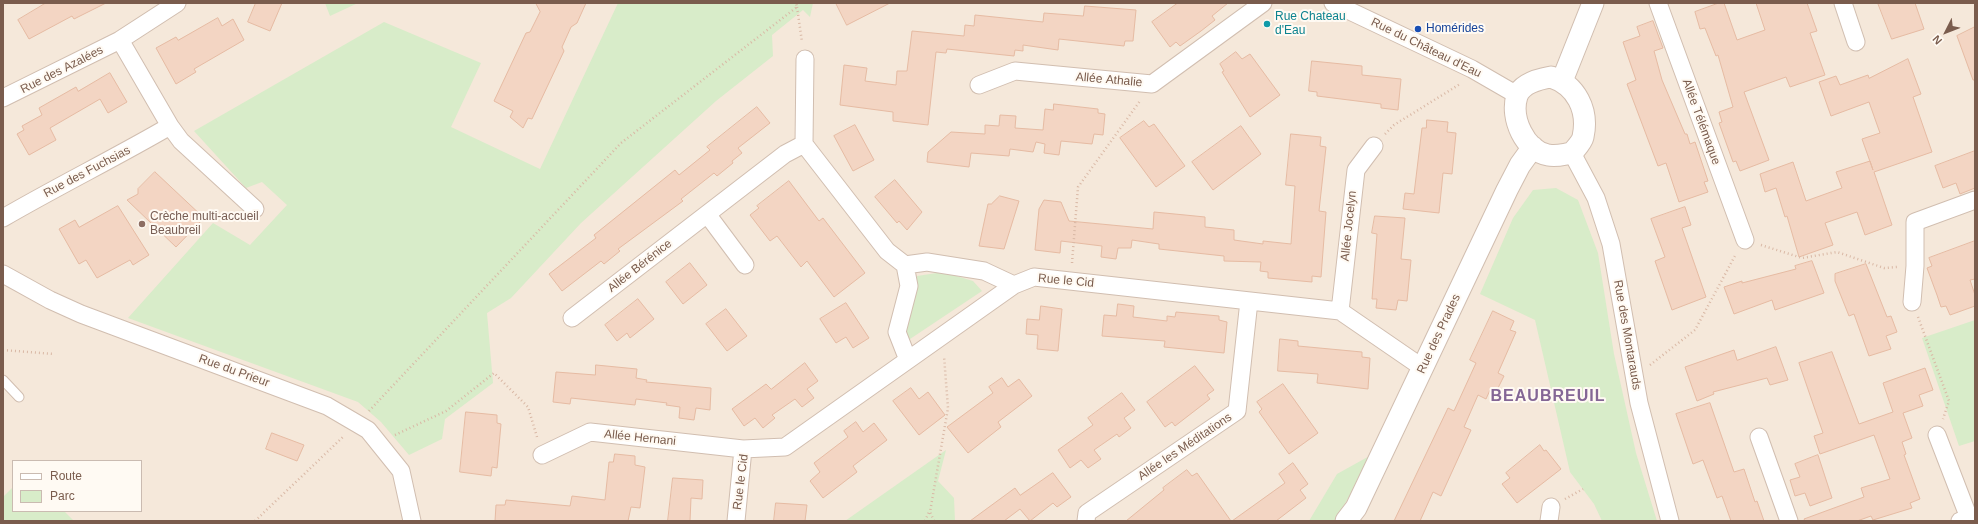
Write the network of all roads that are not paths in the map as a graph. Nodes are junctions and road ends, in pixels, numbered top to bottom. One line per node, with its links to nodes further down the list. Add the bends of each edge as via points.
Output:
1 (177, 3): 7 (street, Rue des Azalées)
2 (1264, 3): 11 (street, Allée Athalie, via 1152,84 1016,71)
3 (1333, 3): 12 (street, Rue du Château d'Eau, via 1472,69)
4 (1593, 3): 10 (street)
5 (1658, 3): 23 (street, Allée Télémaque)
6 (1843, 3): 8 (street)
7 (120, 40): 13 (street, Rue des Azalées); 14 (street)
8 (1856, 42)
9 (805, 60): 15 (street)
10 (1562, 81): 12 (street, via 1551,77 1538,79); 18 (street, via 1571,88 1582,104 1583,138)
11 (979, 85)
12 (1517, 95): 17 (street, via 1515,110 1518,122 1523,138)
13 (3, 98)
14 (170, 126): 20 (street, via 181,141); 22 (street, Rue des Fuchsias)
15 (804, 144): 21 (street, Allée Bérénice, via 785,154); 25 (street, via 888,251)
16 (1374, 146): 30 (street, Allée Jocelyn, via 1356,170)
17 (1533, 147): 18 (street, via 1546,155 1558,156); 33 (street, Rue des Prades, via 1507,190)
18 (1572, 152): 44 (street, Rue des Montarauds, via 1596,198 1612,244 1639,403)
19 (1975, 200): 29 (street, via 1915,222)
20 (255, 209)
21 (708, 214): 24 (street); 31 (street, Allée Bérénice)
22 (3, 218)
23 (1745, 240)
24 (745, 265)
25 (905, 265): 27 (street, via 927,262 984,271); 32 (street, via 909,286 897,332)
26 (3, 274): 40 (street, Rue du Prieur, via 81,314 327,406 368,430 402,471)
27 (1014, 285): 28 (street, Rue le Cid, via 1034,277); 32 (street, Rue le Cid)
28 (1249, 301): 30 (street, Rue le Cid); 42 (street, Allée les Méditations, via 1237,411 1087,513)
29 (1912, 302)
30 (1340, 311): 33 (street, Rue le Cid)
31 (572, 318)
32 (908, 360): 38 (street, Rue le Cid, via 785,447)
33 (1423, 368): 43 (street, Rue des Prades, via 1356,508)
34 (3, 380): 35 (lane)
35 (19, 397)
36 (1937, 435): 46 (street, via 1969,518)
37 (1759, 437): 45 (street)
38 (743, 449): 39 (street, Allée Hernani, via 590,432); 41 (street, Rue le Cid)
39 (542, 455)
40 (412, 521)
41 (736, 521)
42 (1086, 521)
43 (1346, 521)
44 (1670, 521)
45 (1789, 521)
46 (1960, 521)

